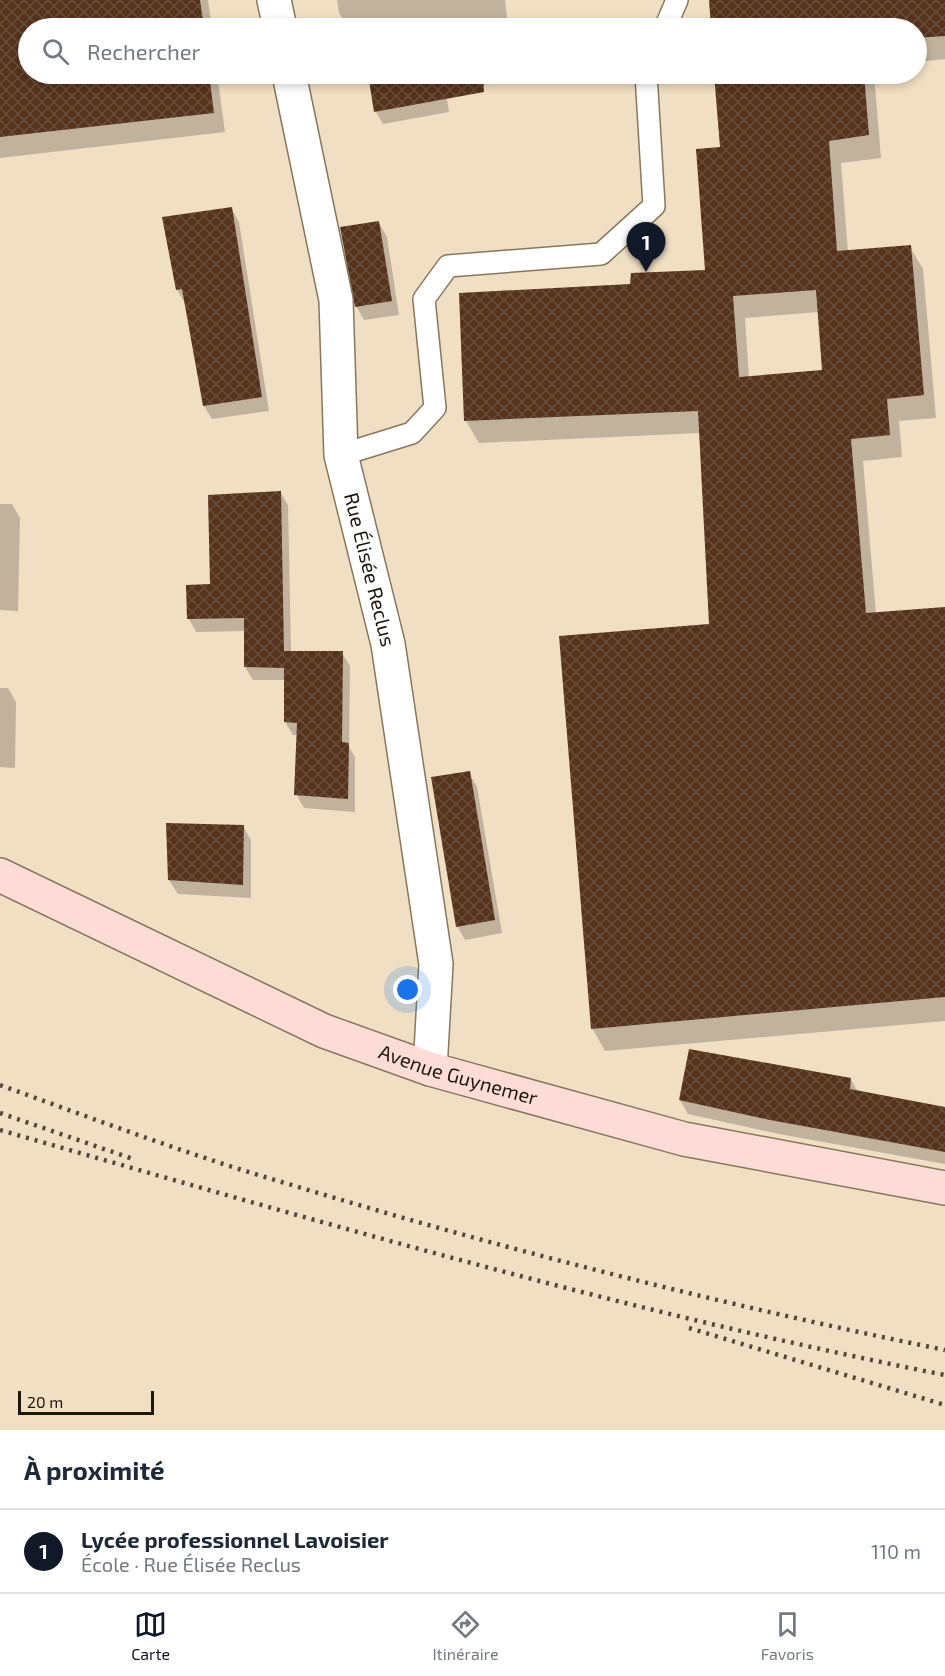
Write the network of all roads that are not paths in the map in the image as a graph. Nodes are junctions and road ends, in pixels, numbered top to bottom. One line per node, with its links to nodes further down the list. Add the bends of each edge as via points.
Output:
1 (274, 0): 3 (street)
2 (677, 0): 4 (lane)
3 (278, 18)
4 (669, 18)
5 (291, 84): 7 (street, Rue Élisée Reclus, via 336,300)
6 (647, 84): 7 (lane, via 654,206 601,254 448,266 424,299 435,408 412,433)
7 (341, 455): 9 (street, Rue Élisée Reclus, via 388,644 436,964)
8 (0, 874): 9 (main road, Avenue Guynemer, via 314,1026)
9 (430, 1069): 10 (main road, Avenue Guynemer, via 684,1139)
10 (945, 1188)

